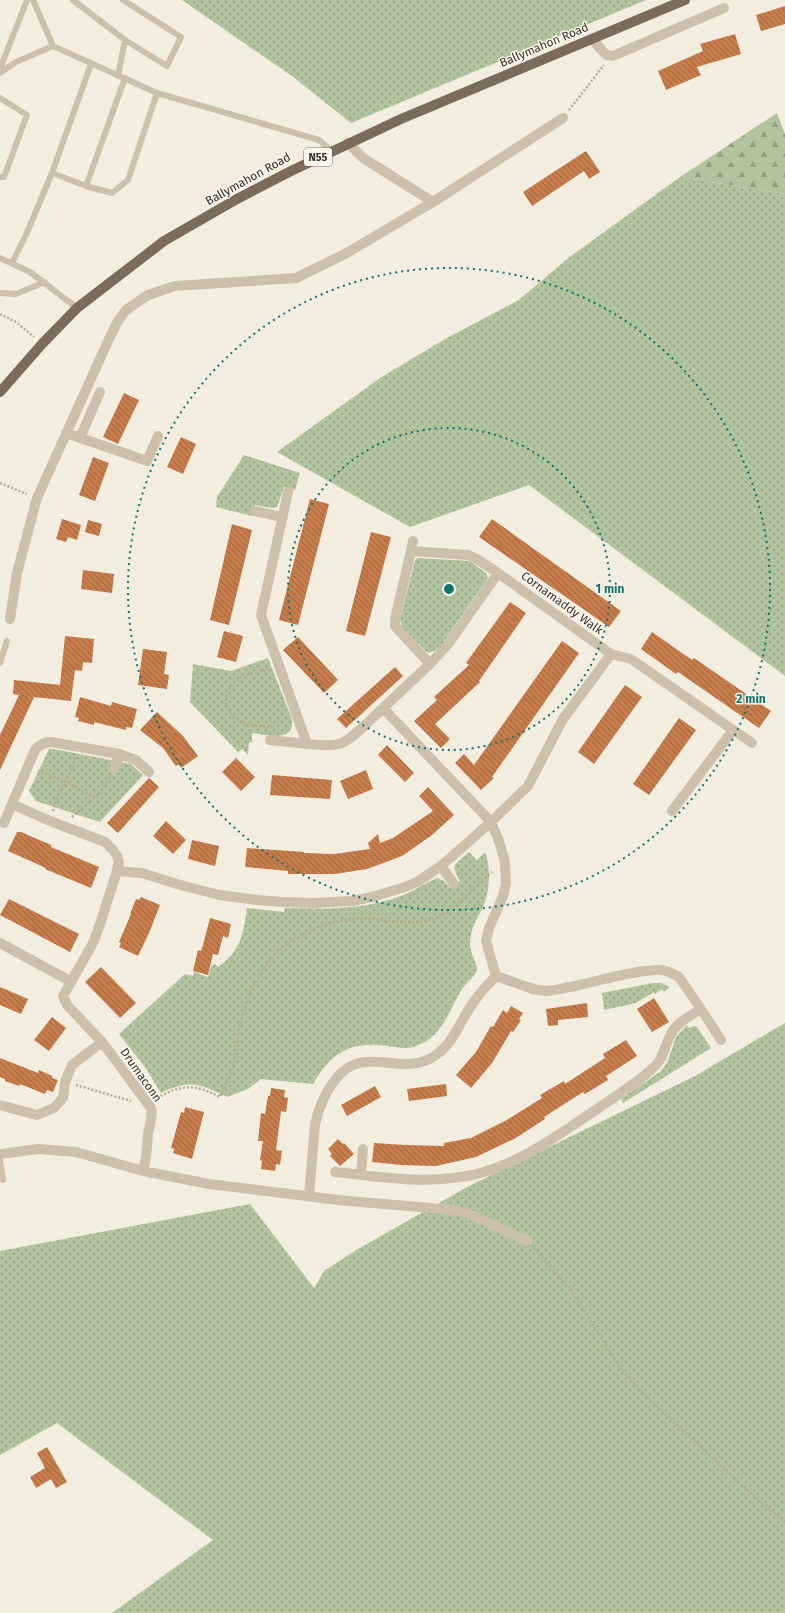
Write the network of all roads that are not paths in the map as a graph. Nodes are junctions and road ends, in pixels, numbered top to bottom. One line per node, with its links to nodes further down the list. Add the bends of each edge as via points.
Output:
1 (27, 0): 11 (lane)
2 (33, 0): 9 (lane)
3 (73, 0): 8 (lane)
4 (123, 0): 8 (lane, via 181,37 167,66)
5 (685, 0): 7 (main road, Ballymahon Road / N55)
6 (724, 8): 7 (street, via 610,56 604,54)
7 (592, 39): 17 (main road, Ballymahon Road / N55)
8 (125, 40): 13 (lane)
9 (53, 46): 10 (lane); 12 (lane)
10 (91, 64): 13 (lane); 19 (lane)
11 (0, 69)
12 (0, 72)
13 (122, 77): 14 (lane); 21 (lane)
14 (157, 93): 18 (lane, via 319,140); 21 (lane, via 128,180 112,193)
15 (0, 98): 20 (lane, via 27,115 4,177)
16 (563, 118): 22 (street)
17 (348, 143): 18 (main road, Ballymahon Road / N55); 22 (street, via 363,158)
18 (332, 150): 27 (main road, Ballymahon Road / N55, via 244,195 164,241)
19 (52, 173): 21 (lane); 24 (lane)
20 (0, 177)
21 (86, 186)
22 (433, 202): 30 (street, via 345,254 296,278 175,286 148,295 126,310 113,330)
23 (0, 258): 24 (lane)
24 (12, 263): 25 (lane)
25 (45, 282): 26 (lane, via 16,294); 27 (lane)
26 (0, 293)
27 (77, 308): 28 (main road, Ballymahon Road / N55)
28 (0, 392)
29 (100, 392): 32 (street)
30 (66, 433): 32 (street); 37 (street, via 37,498 17,573)
31 (158, 436): 32 (street, via 147,461)
32 (80, 438)
33 (288, 492): 35 (street)
34 (254, 510): 35 (street)
35 (282, 517): 46 (street, via 261,616)
36 (498, 573): 39 (street, Cornamaddy Walk); 41 (street, via 449,643); 41 (street, Cornamaddy Walk, via 468,555 412,546 395,626)
37 (10, 619)
38 (7, 641): 40 (lane)
39 (611, 654): 43 (street, Cornamaddy Walk, via 631,659); 52 (street, via 563,719 528,786)
40 (0, 663)
41 (430, 664): 42 (street)
42 (382, 708): 46 (street, via 340,744); 52 (street)
43 (733, 730): 45 (street, Cornamaddy Walk); 51 (street)
44 (270, 740): 46 (street)
45 (752, 743)
46 (307, 744)
47 (120, 754): 48 (street); 49 (street, via 136,760); 50 (street, via 46,742 38,747)
48 (114, 769)
49 (149, 772)
50 (12, 804): 53 (street); 55 (street, Drumaconn, via 50,822 105,842 117,856)
51 (672, 811)
52 (490, 822): 54 (street); 58 (street, via 502,850 506,874 503,896 486,936)
53 (4, 823)
54 (441, 866): 55 (street, via 417,882 392,892 352,901 314,903 239,898 142,873); 56 (street)
55 (117, 872): 59 (street, Drumaconn, via 93,943)
56 (454, 884)
57 (0, 943): 59 (street)
58 (496, 976): 60 (street, via 546,991 630,974 663,971 679,977); 71 (street, via 480,992 447,1046 435,1056 422,1063 406,1065 361,1062 348,1067 336,1078 321,1103 316,1118)
59 (70, 981): 62 (street, Drumaconn, via 64,999)
60 (701, 1009): 61 (street); 69 (street, via 675,1028 668,1039 662,1059 645,1075 574,1125 509,1163 473,1175 433,1180)
61 (721, 1040)
62 (102, 1042): 63 (street, via 72,1065 65,1082 63,1098 54,1108 37,1115); 67 (street, Drumaconn, via 151,1108 147,1160)
63 (0, 1105)
64 (364, 1150): 69 (street)
65 (0, 1154): 67 (street, via 38,1149 76,1152)
66 (0, 1160): 70 (lane)
67 (143, 1171): 71 (street, via 209,1184)
68 (335, 1172): 69 (street)
69 (361, 1174)
70 (3, 1180)
71 (309, 1196): 72 (street, via 453,1210 472,1215)
72 (527, 1241)

